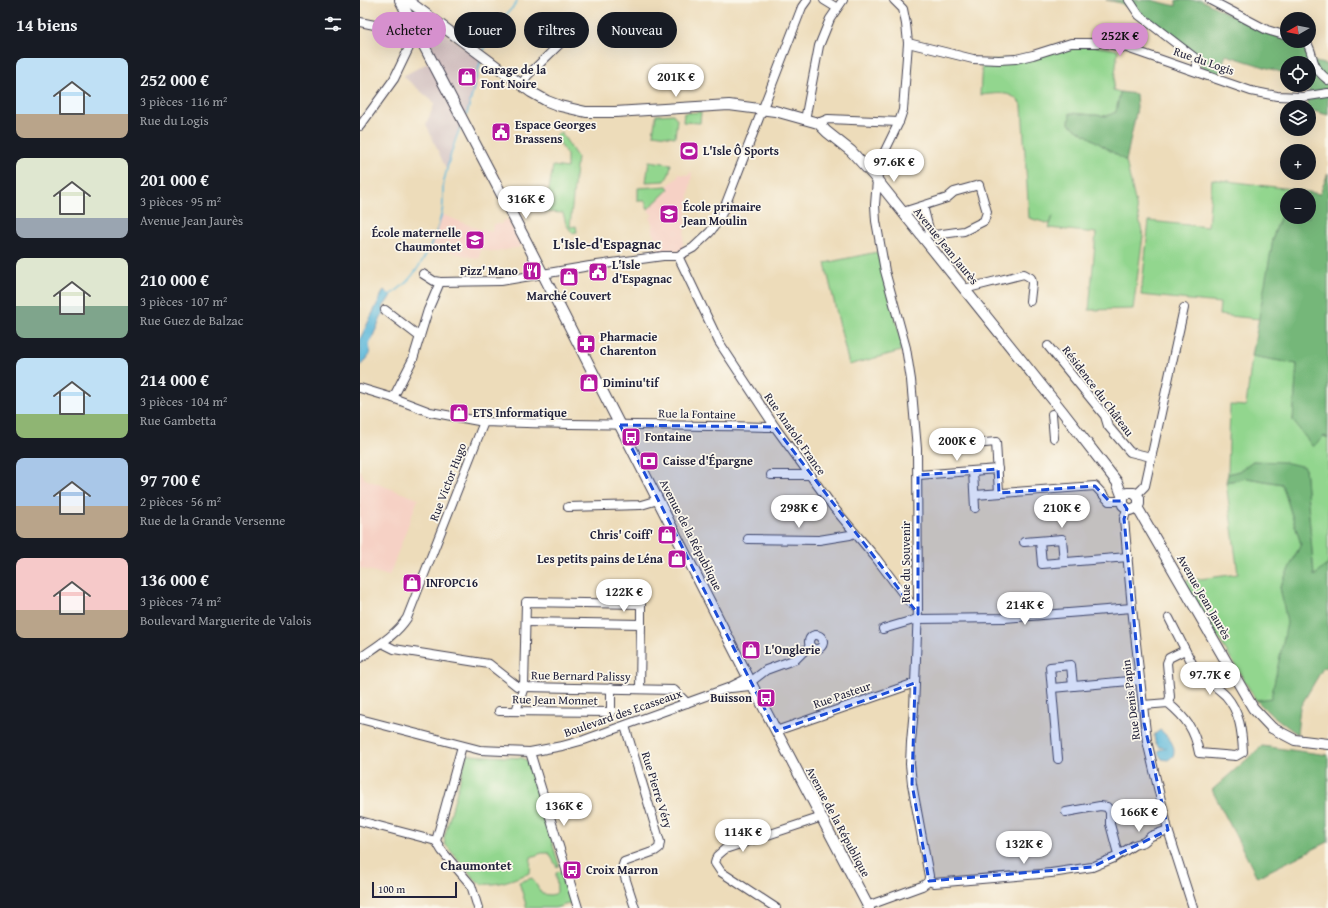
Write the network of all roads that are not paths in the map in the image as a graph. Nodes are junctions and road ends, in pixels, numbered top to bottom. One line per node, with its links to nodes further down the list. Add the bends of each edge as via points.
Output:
1 (400, 0): 10 (main road, Avenue de la République)
2 (407, 0): 11 (main road, Avenue Jean Jaurès)
3 (807, 0): 25 (street)
4 (824, 0): 9 (street)
5 (843, 0): 9 (street)
6 (894, 0): 16 (street, Rue du Souvenir, via 906,16)
7 (1129, 0): 21 (street, via 1139,15 1195,58)
8 (1210, 0): 15 (street, via 1267,30)
9 (837, 8): 26 (street, via 819,46)
10 (407, 12)
11 (424, 12)
12 (360, 22): 13 (street)
13 (372, 24)
14 (446, 29): 23 (main road, Avenue Jean Jaurès)
15 (1280, 34)
16 (908, 43): 21 (street, Rue du Logis, via 972,59 999,60 1033,55 1071,43 1103,43 1127,48); 27 (street, Rue du Souvenir, via 903,110)
17 (408, 48): 29 (street, via 394,79)
18 (425, 48): 34 (main road, Avenue de la République)
19 (556, 48): 23 (street)
20 (1309, 48): 22 (street, via 1314,65)
21 (1197, 72): 24 (street, Rue du Logis, via 1267,94 1302,97)
22 (1328, 80)
23 (521, 85): 25 (main road, Avenue Jean Jaurès, via 547,101 586,112 729,105)
24 (1328, 93)
25 (763, 108): 26 (main road, Avenue Jean Jaurès); 33 (street, via 719,220 693,248)
26 (805, 120): 28 (main road, Avenue Jean Jaurès)
27 (899, 122): 28 (street, via 828,119); 30 (street, Rue du Souvenir, via 881,159)
28 (818, 123): 30 (main road, Avenue Jean Jaurès, via 851,151)
29 (360, 126)
30 (877, 180): 32 (main road, Avenue Jean Jaurès); 56 (street, Rue du Souvenir, via 877,227 885,271 906,348 915,421)
31 (923, 206): 31 (street, via 947,198 954,192 979,185 987,212 984,221 964,231 935,235 930,233); 32 (street)
32 (903, 212): 37 (main road, Avenue Jean Jaurès)
33 (678, 256): 34 (street); 48 (street, Rue Anatole France, via 719,342)
34 (542, 273): 36 (street, via 501,281); 47 (main road, Avenue de la République)
35 (423, 274): 36 (street)
36 (440, 282): 41 (street)
37 (964, 289): 38 (street, via 1024,274 1032,283); 60 (main road, Avenue Jean Jaurès, via 1062,411)
38 (1030, 301)
39 (1184, 308): 51 (street)
40 (385, 310): 41 (street)
41 (420, 337): 44 (street, via 413,358)
42 (1048, 346): 51 (street, Résidence du Château, via 1130,452)
43 (360, 388): 44 (street)
44 (393, 398): 46 (street, via 430,412)
45 (1052, 414): 49 (street)
46 (484, 422): 47 (street); 76 (street, Rue Victor Hugo, via 409,615)
47 (620, 425): 48 (street, Rue la Fontaine); 59 (main road, Avenue de la République)
48 (775, 427): 55 (street, Rue Anatole France)
49 (1054, 438)
50 (963, 445): 52 (street, via 996,442)
51 (1151, 457): 60 (street, via 1145,486)
52 (998, 469): 53 (street); 57 (street)
53 (973, 471): 56 (street); 58 (street)
54 (770, 475): 55 (street)
55 (810, 475): 63 (street, Rue Anatole France)
56 (918, 475): 69 (street, Rue du Souvenir)
57 (999, 493): 58 (street); 60 (street, via 1095,486 1109,501)
58 (974, 495): 62 (street)
59 (658, 500): 61 (street, via 641,505); 81 (main road, Avenue de la République)
60 (1129, 500): 67 (street, Rue Denis Papin, via 1124,519); 96 (main road, Avenue Jean Jaurès, via 1253,708 1272,728 1296,740)
61 (568, 508)
62 (975, 508)
63 (854, 533): 64 (street, via 819,540); 69 (street, Rue Anatole France, via 907,599)
64 (748, 539)
65 (1040, 540): 66 (street); 68 (street, via 1062,539); 68 (street, via 1042,564)
66 (1024, 542)
67 (1128, 557): 68 (street); 70 (street, Rue Denis Papin)
68 (1064, 562)
69 (918, 608): 72 (street, Rue du Souvenir)
70 (1132, 608): 72 (street, via 1005,618); 80 (street, Rue Denis Papin)
71 (1169, 618): 78 (street)
72 (918, 619): 75 (street); 82 (street, Rue du Souvenir)
73 (526, 622): 74 (street); 74 (street, via 526,602 641,604); 84 (street)
74 (641, 624): 87 (street)
75 (883, 628)
76 (382, 643): 79 (street, Rue Victor Hugo); 84 (street, Rue Bernard Palissy, via 394,649 489,664 517,686)
77 (811, 647): 81 (street, Boulevard des Ecasseaux, via 796,659 766,670)
78 (1185, 650): 89 (street, via 1169,658 1167,663 1170,697); 89 (street, via 1195,669 1226,697 1238,718 1243,752 1236,756 1199,753 1190,726)
79 (360, 658)
80 (1140, 680): 83 (street); 90 (street, Rue Denis Papin)
81 (750, 681): 88 (street, Boulevard des Ecasseaux); 95 (main road, Avenue de la République)
82 (915, 683): 95 (street, Rue Pasteur); 106 (street, Rue du Souvenir, via 911,778)
83 (1073, 686): 86 (street); 86 (street, via 1071,665 1050,667)
84 (524, 687): 85 (street, Rue Bernard Palissy); 92 (street)
85 (611, 688): 87 (street, Rue Bernard Palissy); 92 (street, Rue Jean Monnet, via 611,712)
86 (1052, 688): 99 (street)
87 (640, 689): 88 (street, Rue Bernard Palissy, via 674,690)
88 (687, 703): 94 (street, Boulevard des Ecasseaux)
89 (1168, 703): 90 (street)
90 (1143, 705): 103 (street, Rue Denis Papin, via 1147,740)
91 (498, 711): 92 (street, Rue Jean Monnet)
92 (516, 711)
93 (360, 720): 97 (street, Boulevard des Ecasseaux)
94 (624, 726): 98 (street, Boulevard des Ecasseaux, via 562,746); 110 (street, Rue Pierre Véry, via 660,842 659,848 655,851 624,862 622,868)
95 (776, 731): 101 (main road, Avenue de la République)
96 (1328, 744)
97 (462, 746): 98 (street, Boulevard des Ecasseaux, via 480,750); 104 (street)
98 (530, 752): 109 (street)
99 (1058, 759)
100 (1066, 812): 105 (street, via 1107,807)
101 (820, 816): 107 (main road, Avenue de la République); 111 (street, via 725,849 717,856 715,863 721,872)
102 (360, 821): 104 (street)
103 (1168, 830): 105 (street); 112 (street, Rue Denis Papin)
104 (436, 841): 108 (street, via 471,885)
105 (1118, 854): 106 (street, via 1080,870)
106 (929, 881): 107 (street)
107 (868, 907)
108 (478, 908)
109 (578, 908)
110 (635, 908)
111 (776, 908)
112 (1193, 908)

